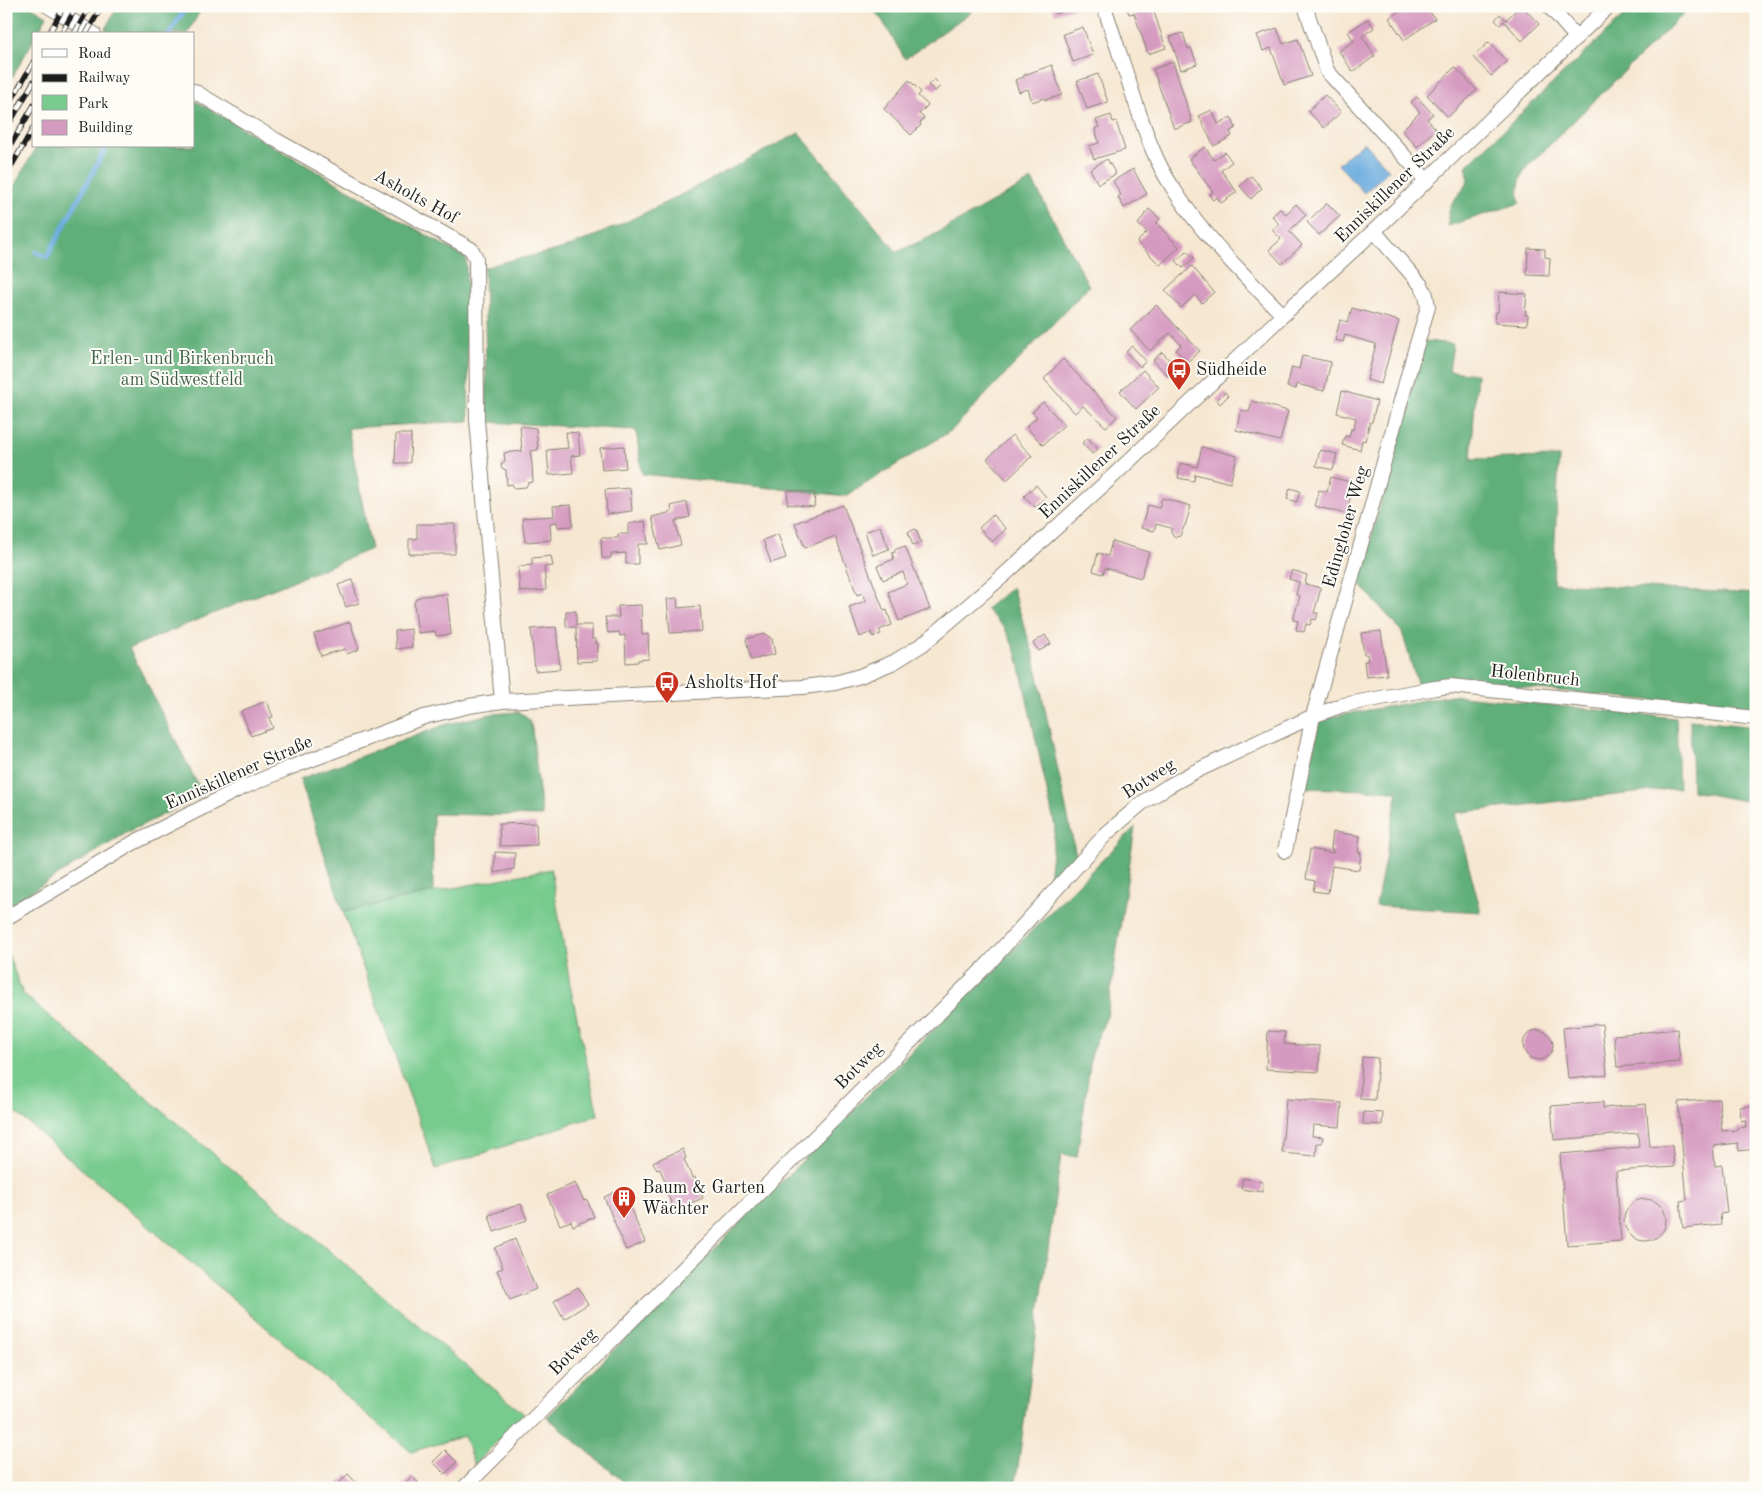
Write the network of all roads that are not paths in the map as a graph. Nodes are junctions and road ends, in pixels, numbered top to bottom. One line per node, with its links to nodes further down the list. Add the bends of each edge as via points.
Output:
1 (48, 6): 6 (street)
2 (1104, 6): 11 (street, via 1149,140 1170,184 1208,236)
3 (1305, 6): 9 (street, via 1327,71)
4 (1548, 6): 7 (street)
5 (1609, 6): 7 (street, Enniskillener Straße)
6 (91, 32)
7 (1576, 37): 9 (street, Enniskillener Straße)
8 (195, 92): 12 (street, Asholts Hof, via 471,249 476,258 477,420)
9 (1427, 181): 10 (street, Enniskillener Straße)
10 (1374, 231): 11 (street, Enniskillener Straße); 13 (street, Edingloher Weg, via 1421,285 1428,307)
11 (1283, 315): 12 (street, Enniskillener Straße, via 1003,576 923,644 894,662 835,683 803,687)
12 (502, 701): 16 (street, Enniskillener Straße, via 424,718 237,790 133,843)
13 (1313, 716): 14 (street, Holenbruch, via 1343,705 1450,686); 15 (street, Edingloher Weg); 17 (street, Botweg, via 1192,773 1153,795 1124,817 989,963)
14 (1756, 718)
15 (1285, 851)
16 (6, 918)
17 (464, 1488)

